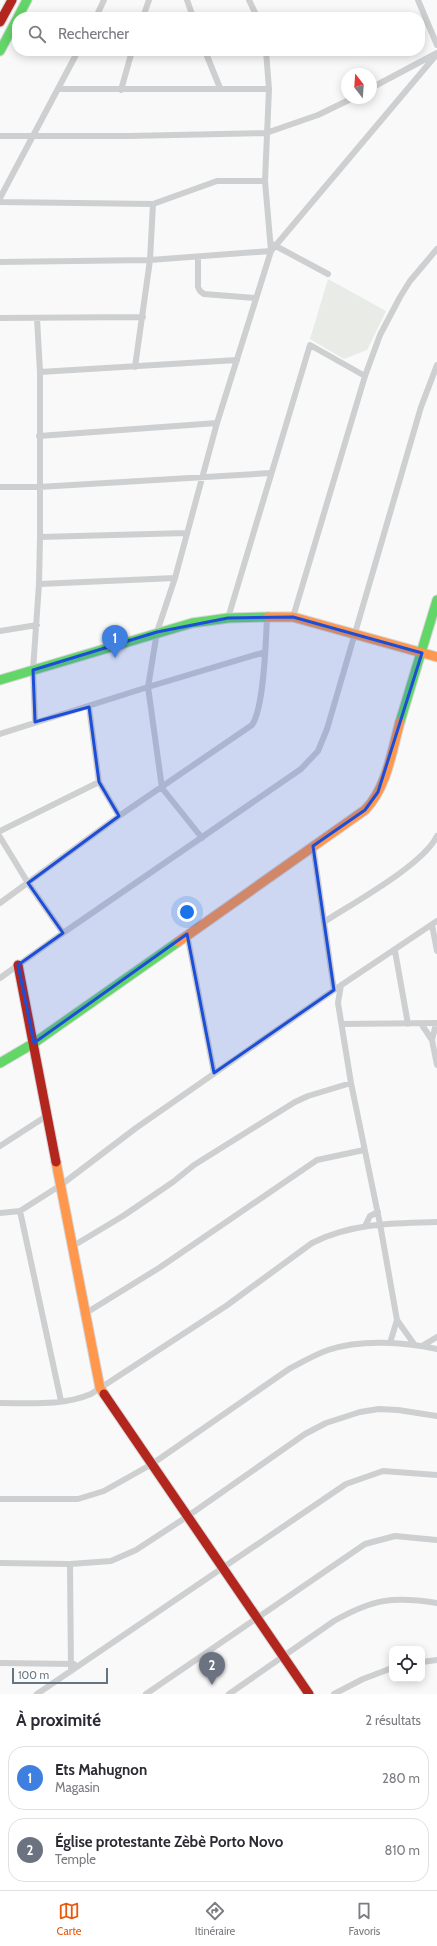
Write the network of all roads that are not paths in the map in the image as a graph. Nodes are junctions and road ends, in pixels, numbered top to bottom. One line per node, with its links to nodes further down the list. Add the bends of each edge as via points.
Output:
1 (12, 0): 15 (street)
2 (27, 0): 8 (street)
3 (104, 0): 9 (street)
4 (149, 0): 10 (street)
5 (187, 0): 11 (street)
6 (249, 0): 12 (street)
7 (418, 0): 13 (street)
8 (20, 12)
9 (98, 12)
10 (145, 12)
11 (191, 12)
12 (255, 12)
13 (423, 12)
14 (425, 17): 17 (street)
15 (0, 22)
16 (12, 28): 18 (street)
17 (437, 45)
18 (0, 51)
19 (437, 54): 24 (street); 37 (street)
20 (75, 56): 26 (street)
21 (131, 56): 28 (street)
22 (207, 56): 25 (street)
23 (266, 56): 27 (street)
24 (377, 85)
25 (220, 88): 27 (street); 28 (street)
26 (58, 89): 28 (street); 32 (street)
27 (269, 89): 30 (street)
28 (121, 90)
29 (341, 104): 30 (street, via 318,115)
30 (266, 133): 32 (street); 33 (street)
31 (0, 136): 32 (street)
32 (32, 136): 34 (street)
33 (265, 181): 36 (street, via 217,181); 37 (street)
34 (0, 198)
35 (0, 202): 36 (street)
36 (153, 204): 41 (street)
37 (273, 244): 39 (street); 43 (street)
38 (437, 249): 52 (street, via 410,281 393,309)
39 (271, 251): 40 (street); 44 (street)
40 (198, 257): 41 (street); 44 (street, via 200,292)
41 (150, 260): 42 (street); 45 (street)
42 (0, 262)
43 (328, 274)
44 (255, 298): 48 (street)
45 (143, 317): 47 (street); 50 (street)
46 (0, 318): 47 (street)
47 (37, 318): 51 (street)
48 (237, 360): 50 (street); 53 (street)
49 (437, 365): 70 (street, via 420,407)
50 (135, 367): 51 (street)
51 (40, 372): 54 (street)
52 (365, 376): 55 (street, via 310,345); 65 (street)
53 (217, 423): 54 (street); 56 (street)
54 (39, 436): 57 (street)
55 (271, 473): 56 (street); 66 (street)
56 (202, 477): 57 (street); 59 (street)
57 (39, 486): 58 (street); 60 (street)
58 (0, 487)
59 (187, 533): 60 (street); 61 (street)
60 (40, 537): 62 (street)
61 (175, 578): 62 (street); 69 (street)
62 (40, 584): 67 (street)
63 (437, 600): 72 (street)
64 (267, 617): 65 (street); 66 (street); 71 (street)
65 (293, 617): 70 (street)
66 (228, 618): 69 (street, via 192,623)
67 (37, 625): 68 (street); 74 (street)
68 (0, 632)
69 (157, 632): 74 (street); 76 (street)
70 (353, 633): 72 (street); 86 (street, via 327,729 318,751 301,769)
71 (265, 652): 76 (street); 81 (street, via 258,715 252,725)
72 (422, 653): 73 (street); 87 (street, via 378,792 365,810)
73 (437, 657)
74 (33, 670): 75 (street); 78 (street)
75 (0, 680)
76 (148, 687): 77 (street); 81 (street)
77 (89, 707): 78 (street); 80 (street)
78 (35, 722): 79 (street)
79 (0, 734)
80 (99, 782): 82 (street); 83 (street)
81 (162, 788): 82 (street); 86 (street)
82 (120, 816): 88 (street)
83 (0, 831)
84 (437, 836): 90 (street, via 427,851 412,865)
85 (0, 838): 88 (street)
86 (202, 838): 92 (street)
87 (313, 846): 90 (street); 93 (street)
88 (28, 883): 89 (street); 92 (street)
89 (0, 903)
90 (324, 922): 99 (street)
91 (434, 923): 94 (street); 95 (street)
92 (63, 933): 96 (street)
93 (187, 934): 107 (street); 110 (street)
94 (395, 951): 98 (street); 103 (street)
95 (437, 951)
96 (18, 965): 97 (street); 107 (street)
97 (0, 978)
98 (342, 985): 99 (street); 101 (street)
99 (334, 990): 100 (street)
100 (326, 995): 101 (street); 110 (street)
101 (338, 1003): 102 (street)
102 (342, 1024): 103 (street); 111 (street)
103 (408, 1024): 105 (street)
104 (436, 1024): 105 (street); 106 (street)
105 (422, 1025): 106 (street)
106 (432, 1040): 109 (street)
107 (34, 1043): 108 (street); 114 (street)
108 (0, 1063)
109 (437, 1065)
110 (214, 1074): 117 (street, via 136,1128)
111 (352, 1083): 112 (street); 113 (street)
112 (342, 1087): 113 (street); 124 (street, via 295,1102 194,1165 161,1191)
113 (353, 1092): 116 (street)
114 (48, 1115): 115 (street); 117 (street)
115 (0, 1146)
116 (364, 1150): 119 (street); 125 (street, via 317,1160 159,1268)
117 (61, 1185): 118 (street); 124 (street)
118 (20, 1211): 120 (street); 133 (street)
119 (378, 1212): 122 (street); 123 (street, via 370,1216)
120 (0, 1213)
121 (437, 1222): 122 (street)
122 (380, 1224): 123 (street); 126 (street)
123 (365, 1226): 132 (street, via 324,1237 312,1243 226,1306)
124 (73, 1246): 125 (street)
125 (86, 1313): 132 (street)
126 (397, 1320): 128 (street); 129 (street)
127 (437, 1336): 130 (street)
128 (390, 1343): 129 (street); 136 (street, via 347,1345 311,1357 289,1369)
129 (414, 1344): 130 (street)
130 (422, 1346): 131 (street)
131 (437, 1349)
132 (100, 1388): 133 (street, via 84,1397); 136 (street)
133 (61, 1401): 134 (street)
134 (0, 1403)
135 (437, 1416): 139 (street, via 379,1409 326,1423 305,1434)
136 (152, 1464): 138 (street, via 104,1491 87,1497); 139 (street)
137 (437, 1475): 143 (street, via 383,1471 358,1478)
138 (0, 1499)
139 (188, 1516): 142 (street, via 124,1556 111,1561); 143 (street)
140 (437, 1540): 145 (street, via 395,1536 365,1544)
141 (0, 1563): 142 (street)
142 (70, 1564): 150 (street)
143 (223, 1568): 145 (street); 151 (street)
144 (437, 1603): 146 (street, via 400,1598 364,1606 334,1621)
145 (257, 1618): 146 (street); 155 (street)
146 (283, 1657): 156 (street); 157 (street)
147 (437, 1660): 148 (street)
148 (425, 1662)
149 (0, 1663): 150 (street)
150 (71, 1664): 151 (street); 153 (street)
151 (82, 1664): 153 (street)
152 (389, 1669): 158 (street)
153 (71, 1671): 154 (street)
154 (37, 1694)
155 (146, 1694)
156 (229, 1694)
157 (309, 1694)
158 (334, 1694)

